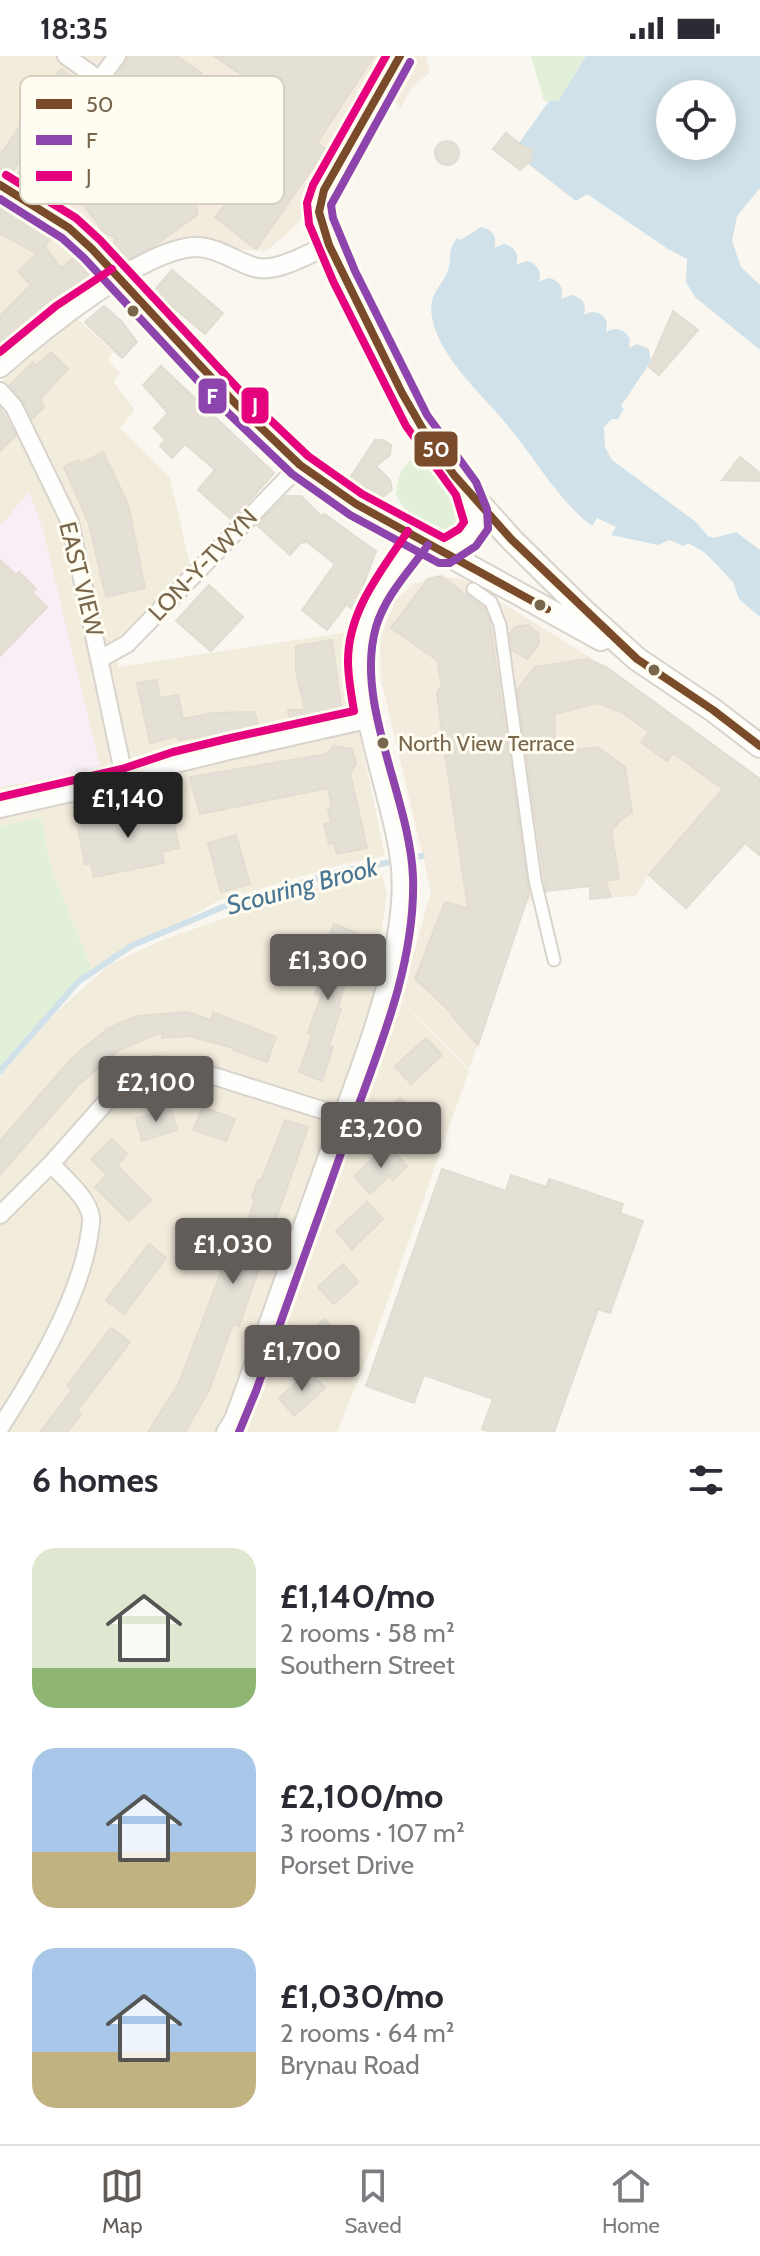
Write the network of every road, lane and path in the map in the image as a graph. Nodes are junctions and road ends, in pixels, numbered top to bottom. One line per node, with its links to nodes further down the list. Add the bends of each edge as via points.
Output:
1 (66, 56): 4 (street)
2 (117, 56): 5 (street)
3 (400, 56): 9 (main road, via 320,198)
4 (94, 76)
5 (103, 76)
6 (20, 175): 7 (street)
7 (7, 190)
8 (30, 204): 10 (main road, via 69,228)
9 (329, 245): 10 (street, via 261,268 218,251 184,248); 14 (main road, via 417,421)
10 (119, 279): 11 (street, via 64,315); 13 (main road)
11 (0, 368)
12 (0, 391): 18 (street, EAST VIEW, via 14,407 70,522)
13 (300, 465): 15 (main road); 18 (street, LON-Y-TWYN, via 127,644)
14 (466, 489): 16 (main road, via 476,526 461,544); 19 (main road)
15 (418, 538): 16 (main road); 20 (street, via 365,624 359,654)
16 (445, 552): 19 (main road)
17 (473, 589): 24 (street, via 491,602 500,625 535,880)
18 (100, 659): 22 (street, EAST VIEW)
19 (637, 659): 21 (main road)
20 (367, 720): 22 (street, via 176,764); 25 (street, via 398,849 400,912 381,1003)
21 (760, 746)
22 (125, 781): 23 (street)
23 (0, 809)
24 (554, 960)
25 (341, 1116): 26 (street, via 185,1067 155,1065 129,1076); 29 (street)
26 (51, 1164): 27 (street); 28 (street, via 91,1218 87,1247 73,1295)
27 (0, 1215)
28 (0, 1428)
29 (225, 1432)

